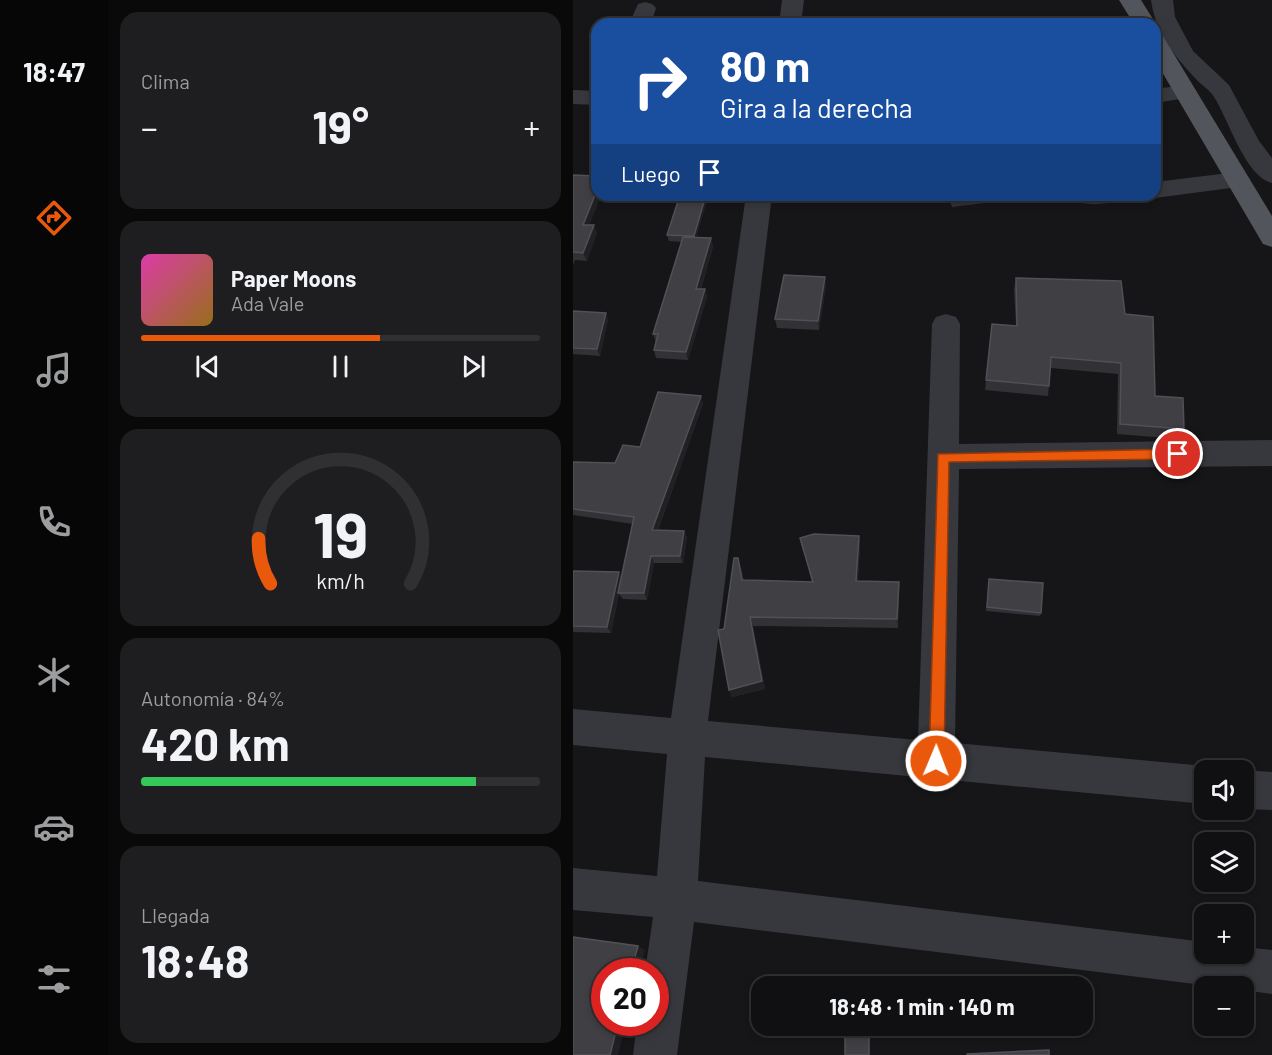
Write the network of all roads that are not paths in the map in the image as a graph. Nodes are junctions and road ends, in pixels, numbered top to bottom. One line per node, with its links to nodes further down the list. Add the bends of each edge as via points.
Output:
1 (793, 0): 4 (street)
2 (1130, 0): 5 (main road)
3 (1162, 0): 11 (street, via 1164,17 1184,54 1221,90)
4 (791, 18)
5 (1141, 18)
6 (1161, 51): 7 (main road)
7 (1185, 92): 8 (street); 12 (main road)
8 (1161, 95)
9 (573, 97): 10 (street)
10 (591, 98)
11 (1257, 136): 12 (street); 13 (street)
12 (1221, 153): 14 (main road)
13 (1272, 175)
14 (1237, 180): 15 (street); 17 (main road)
15 (1161, 189)
16 (758, 201): 22 (street)
17 (1272, 238)
18 (946, 324): 20 (street)
19 (1272, 453): 20 (street)
20 (943, 457): 23 (street)
21 (573, 727): 22 (street)
22 (687, 738): 23 (street); 28 (street)
23 (936, 761): 24 (street)
24 (1194, 784)
25 (1254, 790): 26 (street)
26 (1272, 791)
27 (573, 889): 28 (street)
28 (676, 899): 29 (street); 30 (street)
29 (1272, 972)
30 (655, 1055)

